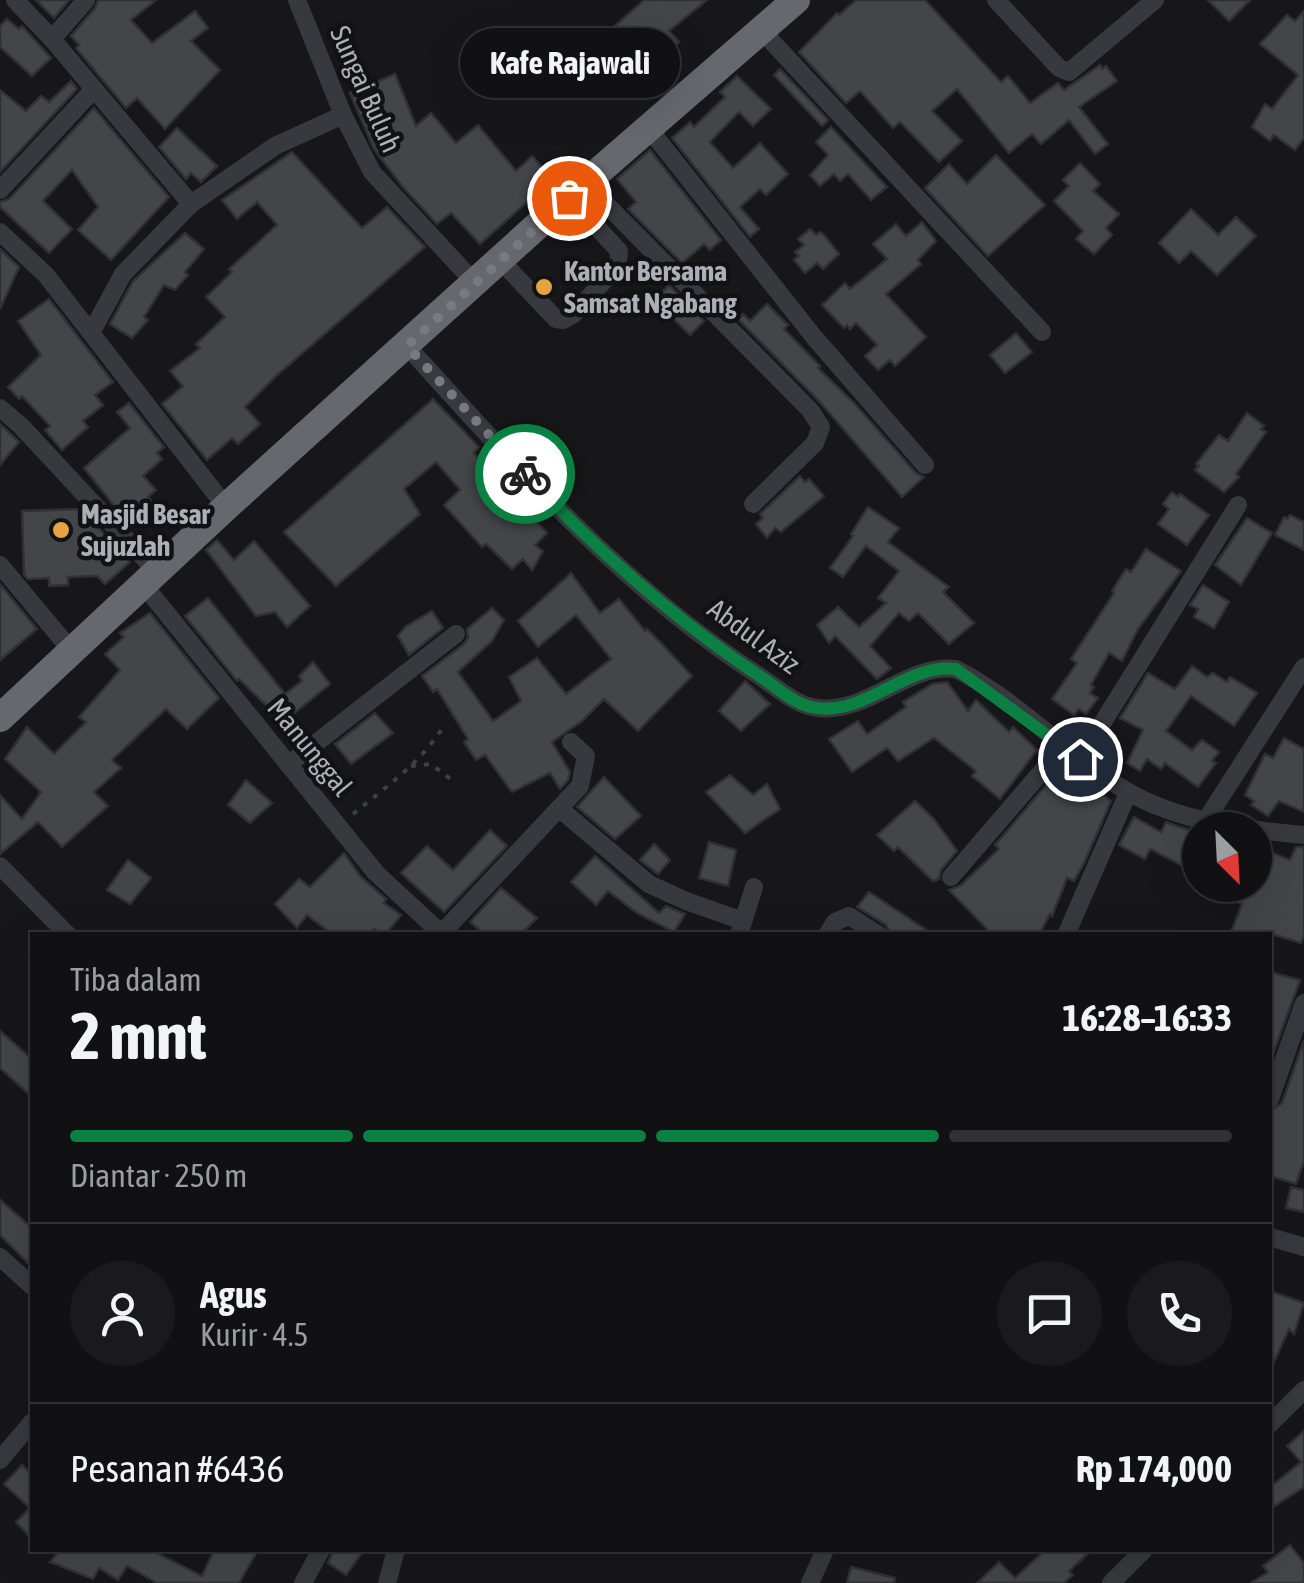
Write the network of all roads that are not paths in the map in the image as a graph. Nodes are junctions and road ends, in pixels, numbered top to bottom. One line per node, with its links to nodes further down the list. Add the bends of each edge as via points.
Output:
1 (15, 0): 8 (street)
2 (86, 0): 8 (street)
3 (296, 0): 10 (street, Sungai Buluh)
4 (796, 0): 7 (highway)
5 (996, 0): 6 (street, via 1069,72)
6 (1155, 0)
7 (762, 31): 11 (highway); 18 (street)
8 (52, 39): 9 (street)
9 (94, 89): 12 (street); 14 (street)
10 (343, 115): 14 (street, via 275,146); 17 (street, Sungai Buluh, via 378,180)
11 (650, 130): 13 (highway); 22 (street)
12 (0, 190)
13 (578, 190): 16 (highway); 16 (street, via 620,257 574,314 556,319); 23 (street, via 810,410 821,428 815,443)
14 (192, 204): 19 (street, via 123,274)
15 (0, 232): 19 (street, via 46,275)
16 (500, 260): 17 (highway)
17 (475, 283): 20 (highway)
18 (1042, 332)
19 (91, 333): 25 (street)
20 (407, 346): 25 (highway); 33 (street, Abdul Aziz, via 564,515 722,652 802,704 831,708 936,668 956,669)
21 (0, 408): 27 (street, Manunggal)
22 (925, 465)
23 (753, 504)
24 (1238, 504): 34 (street)
25 (226, 507): 27 (highway)
26 (0, 565): 29 (street)
27 (149, 577): 29 (highway); 35 (street, Manunggal)
28 (456, 634): 35 (street)
29 (71, 650): 31 (highway)
30 (1304, 667): 39 (street)
31 (0, 718)
32 (572, 742): 37 (street, via 588,764)
33 (1064, 748): 34 (street, Abdul Aziz); 43 (street)
34 (1080, 759): 36 (street, Abdul Aziz)
35 (289, 764): 47 (street, Manunggal, via 376,873)
36 (1128, 792): 38 (street, Abdul Aziz); 51 (street)
37 (561, 810): 45 (street, via 650,884); 48 (street)
38 (1184, 812)
39 (1211, 812)
40 (1272, 833): 41 (street, Abdul Aziz)
41 (1304, 835)
42 (0, 866): 46 (street)
43 (951, 877)
44 (754, 887): 45 (street)
45 (741, 928)
46 (65, 932)
47 (439, 932)
48 (445, 932)
49 (829, 932): 50 (street, via 849,916)
50 (873, 932)
51 (1067, 932)
52 (1304, 1003): 53 (street)
53 (1272, 1093)
54 (1272, 1238): 55 (street)
55 (1304, 1247)
56 (0, 1257): 57 (street)
57 (30, 1284)
58 (1304, 1390): 59 (street)
59 (1272, 1422)
60 (30, 1424): 61 (street)
61 (0, 1460)
62 (320, 1552): 66 (street)
63 (395, 1552): 67 (street)
64 (824, 1552): 68 (street)
65 (1142, 1552): 69 (street)
66 (303, 1583)
67 (387, 1583)
68 (810, 1583)
69 (1111, 1583)

